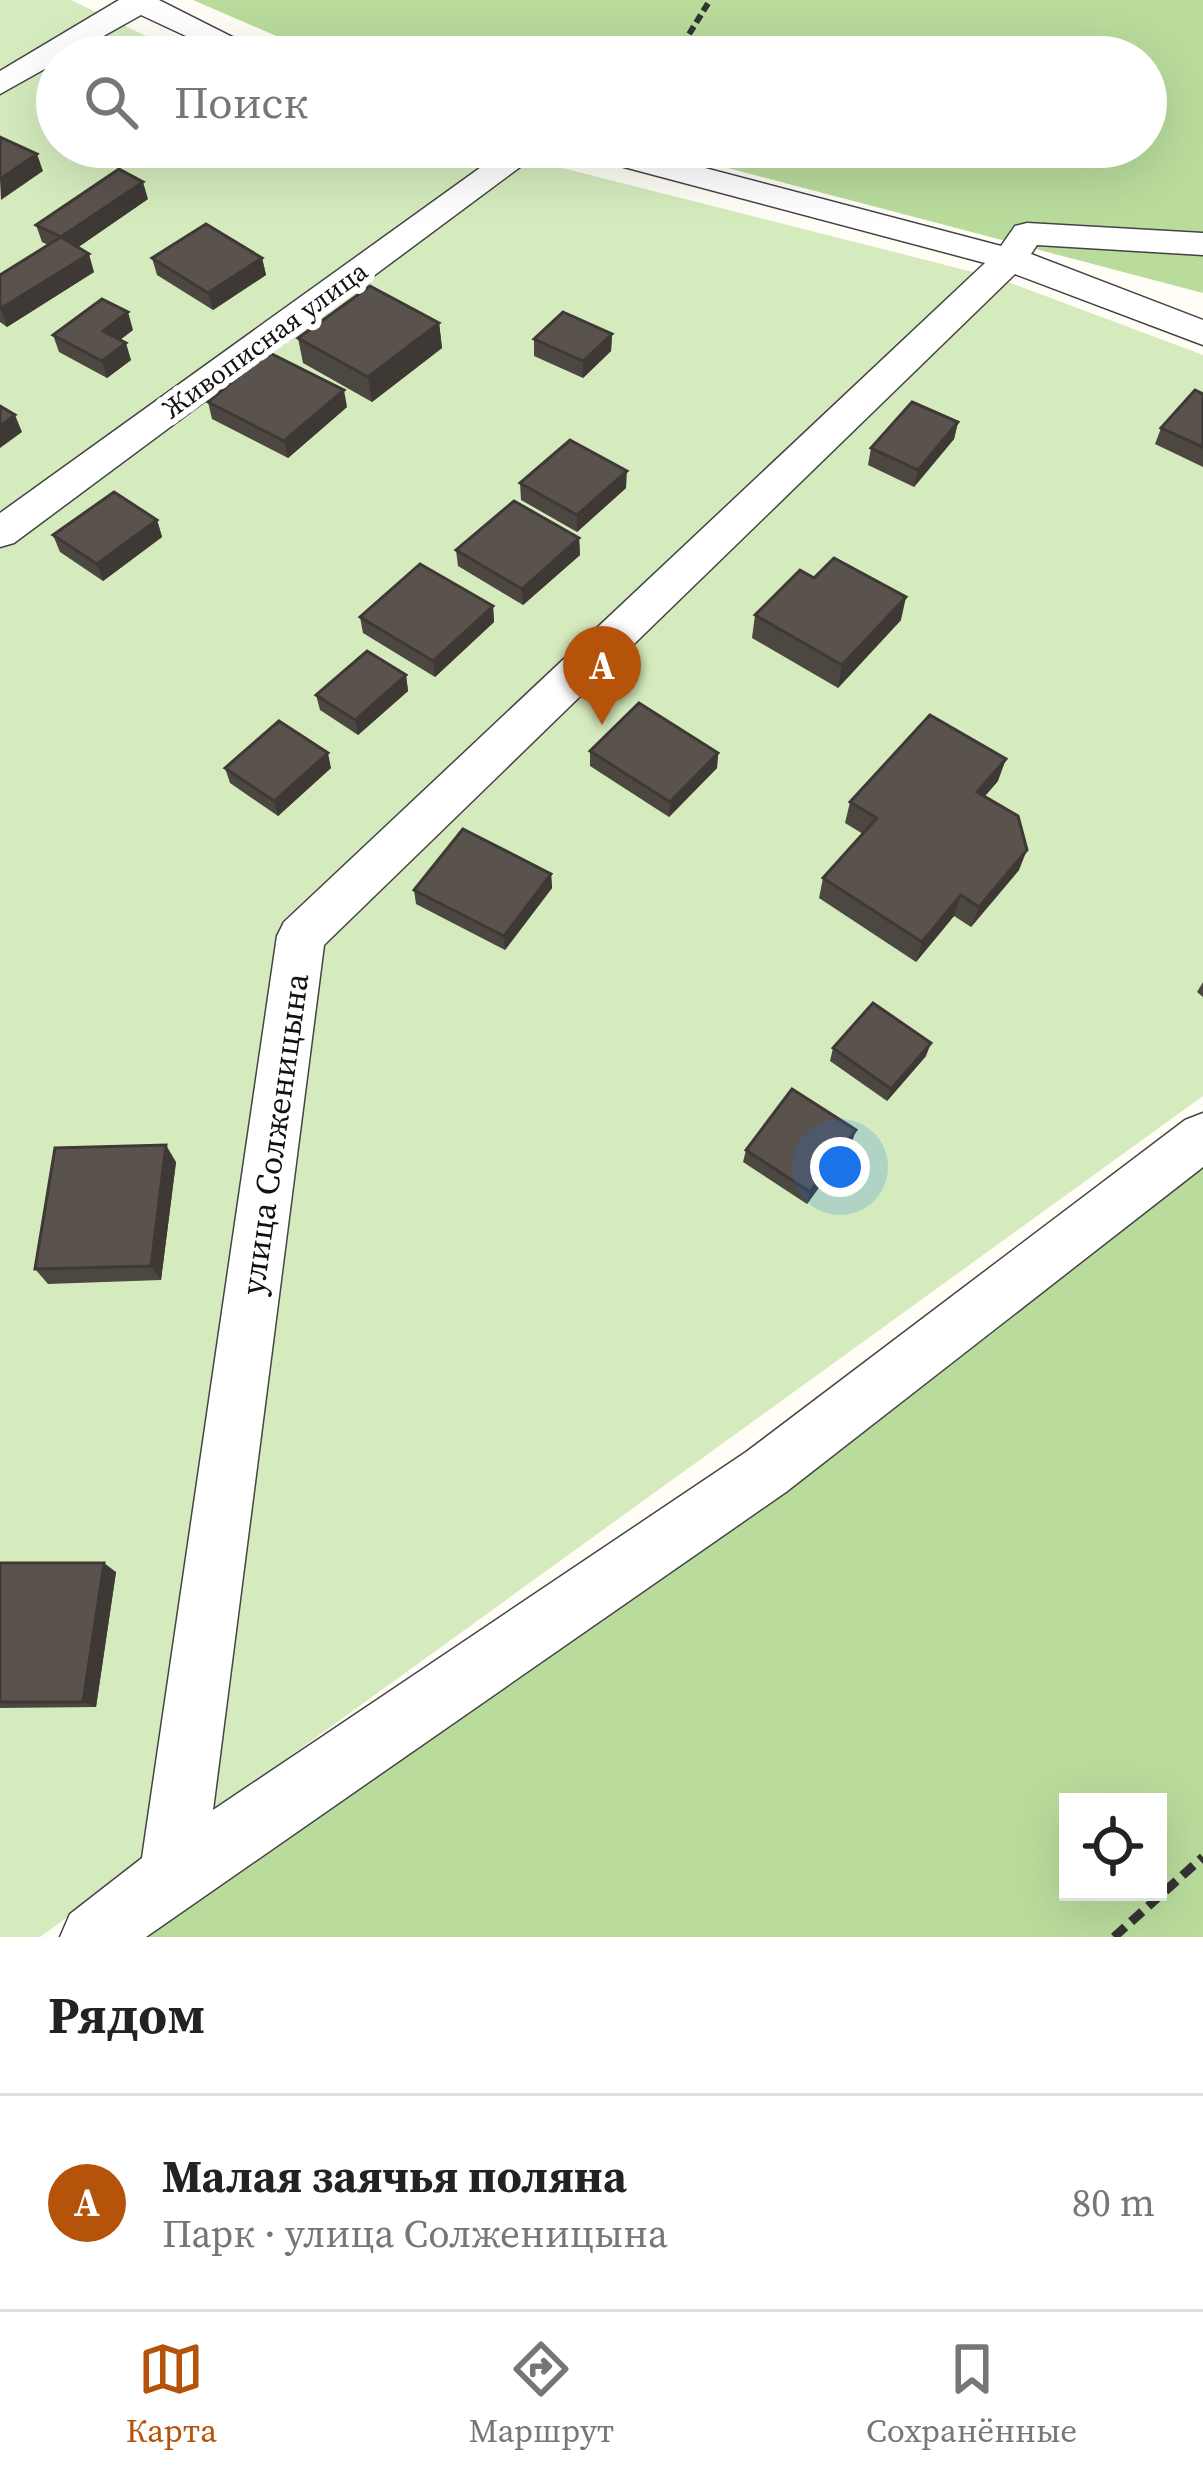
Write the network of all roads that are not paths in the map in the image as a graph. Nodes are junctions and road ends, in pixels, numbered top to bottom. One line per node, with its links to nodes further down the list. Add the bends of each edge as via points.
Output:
1 (136, 1): 2 (street); 3 (street)
2 (79, 36)
3 (211, 36)
4 (36, 62): 5 (street)
5 (0, 84)
6 (501, 168): 11 (street, Живописная улица)
7 (666, 168): 9 (street)
8 (1203, 244): 9 (street, улица Солженицына, via 1027,235)
9 (1010, 259): 10 (street); 13 (street, улица Солженицына, via 301,936)
10 (1203, 333)
11 (0, 533)
12 (1203, 1136): 13 (street, via 766,1472)
13 (172, 1876): 14 (street)
14 (94, 1937)

